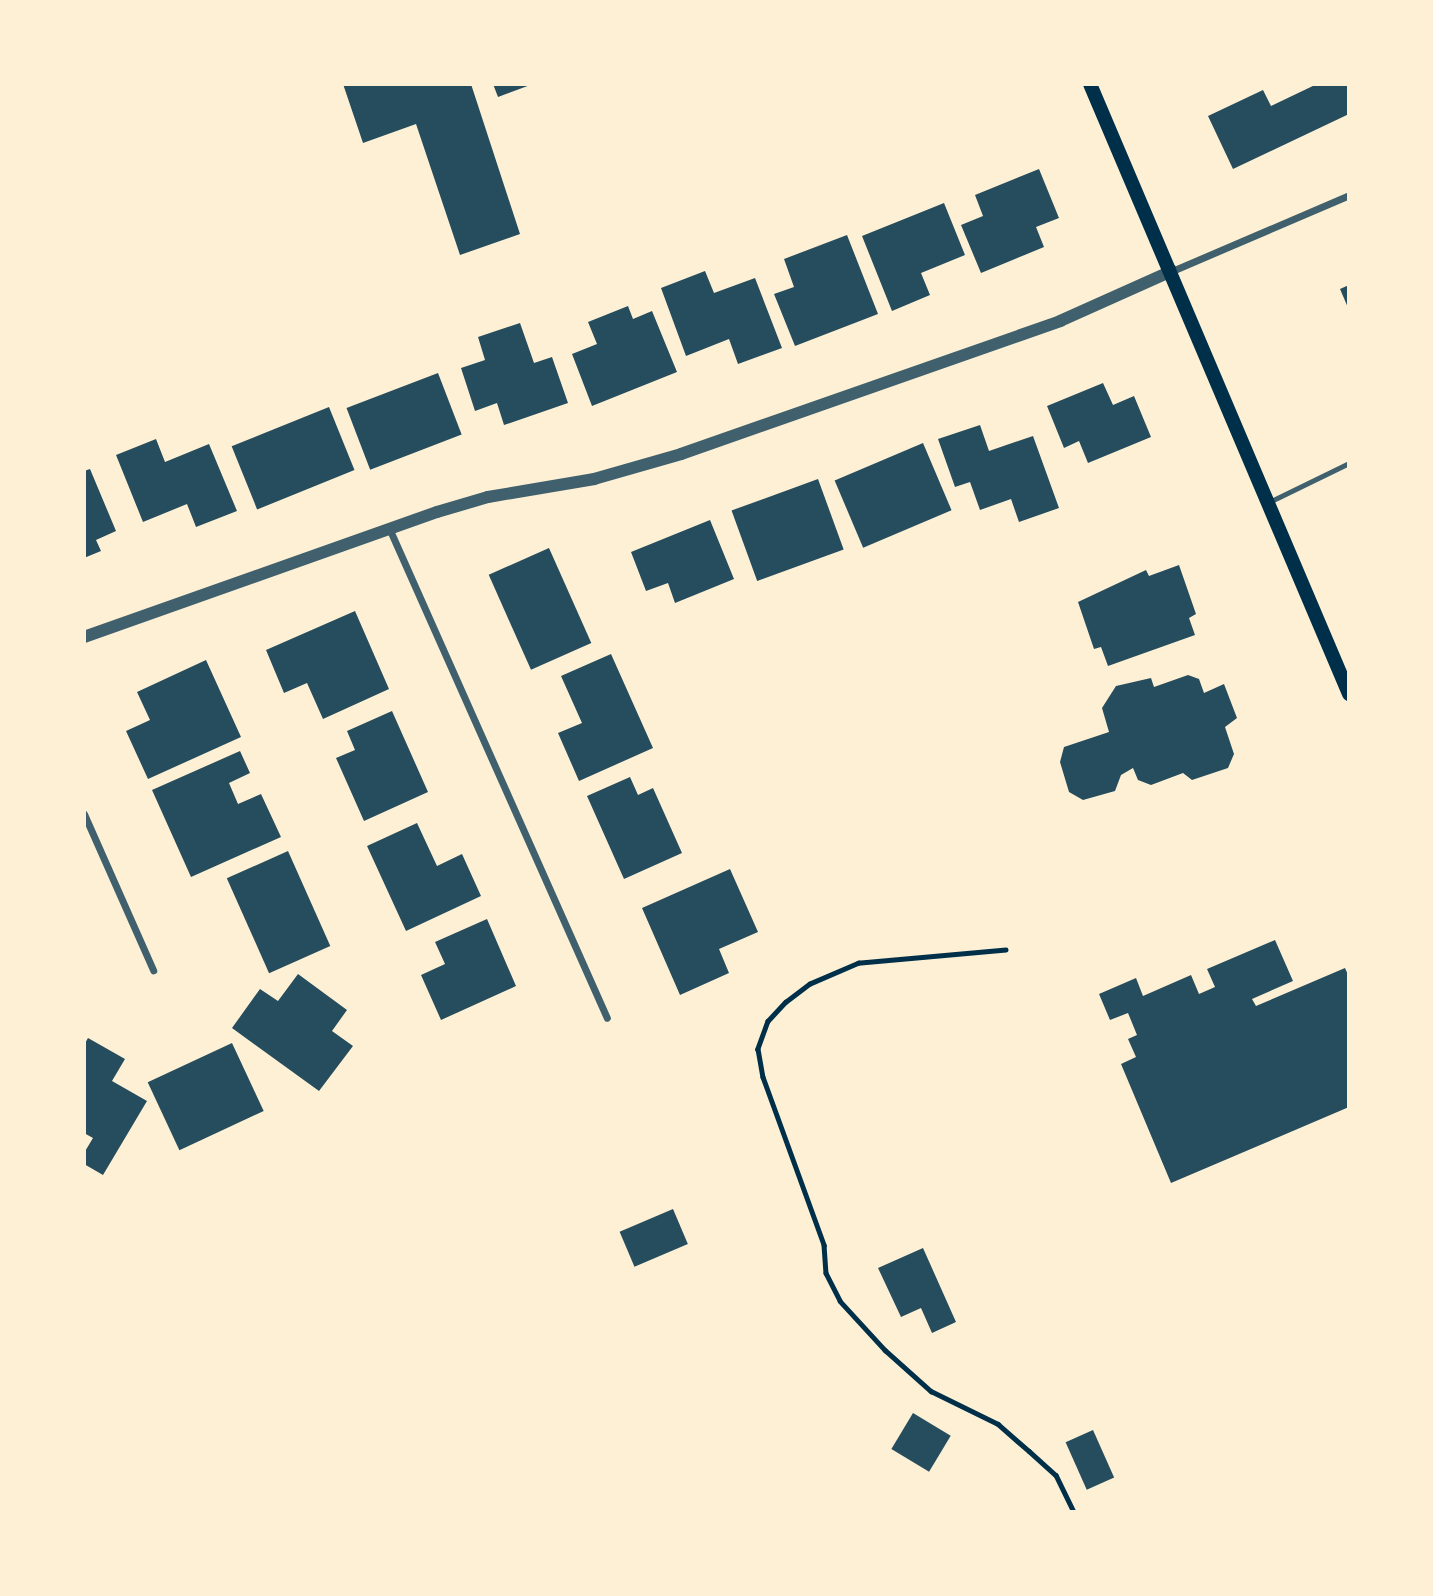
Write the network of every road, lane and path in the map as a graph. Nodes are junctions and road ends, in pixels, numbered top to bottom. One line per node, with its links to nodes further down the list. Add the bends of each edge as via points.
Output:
1 (1090, 84): 3 (main road)
2 (1349, 195): 3 (street)
3 (1172, 271): 5 (main road); 6 (street, via 1048,325 681,454 594,479 488,497)
4 (1349, 463): 5 (lane)
5 (1266, 504): 8 (main road)
6 (388, 528): 7 (street); 12 (street)
7 (84, 638)
8 (1349, 694)
9 (84, 814): 11 (street)
10 (1006, 950): 13 (path, via 895,958 850,967 810,984 786,1002 768,1021 758,1049 763,1077 824,1245 826,1273 840,1301 931,1391 998,1424 1047,1467)
11 (153, 970)
12 (607, 1017)
13 (1074, 1512)

